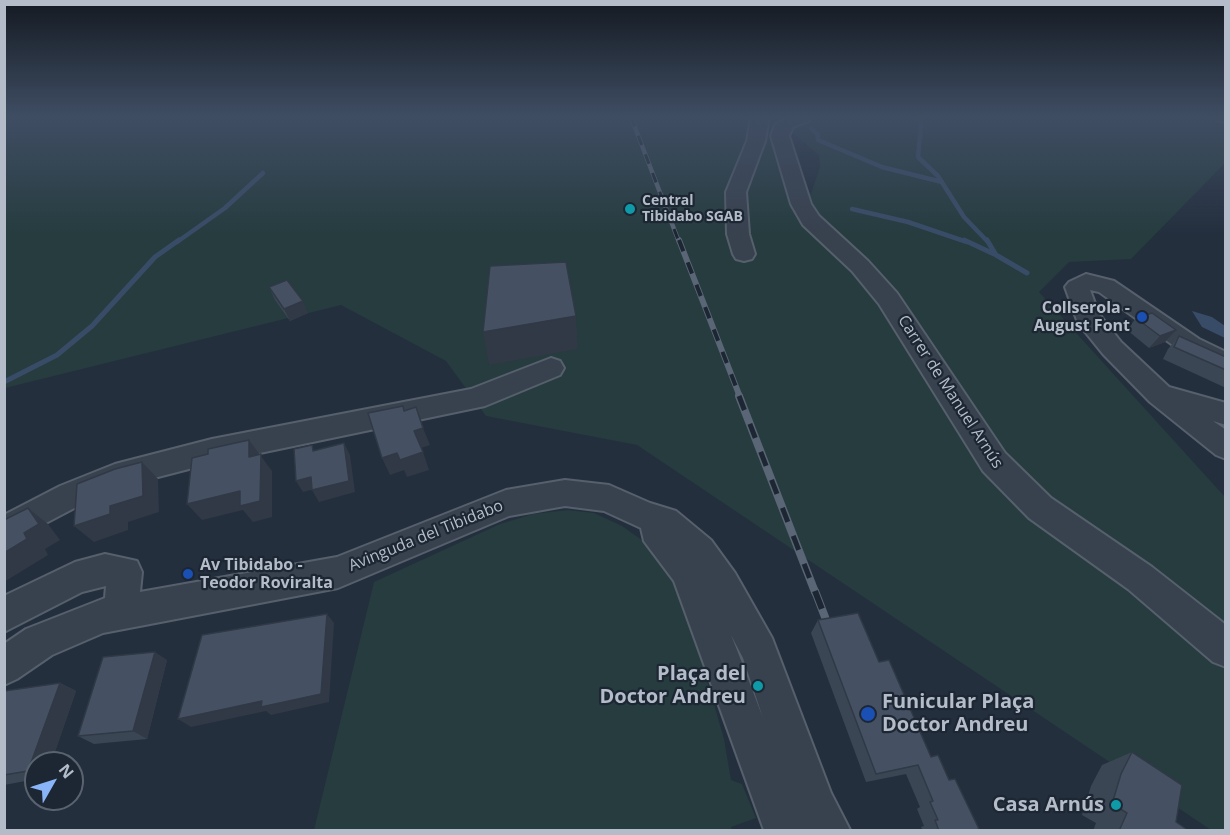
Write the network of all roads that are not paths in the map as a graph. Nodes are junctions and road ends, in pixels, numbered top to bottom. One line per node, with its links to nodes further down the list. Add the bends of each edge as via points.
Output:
1 (750, 156): 3 (street, via 736,192 738,234)
2 (786, 156): 13 (street, Carrer de Manuel Arnús, via 805,212 888,299 994,462 1040,508 1140,578)
3 (744, 254)
4 (1226, 364): 6 (street, via 1190,345 1106,286 1086,282 1077,286 1087,317)
5 (551, 368): 10 (street, via 475,399 212,451 126,473 71,495)
6 (1160, 395): 7 (street); 8 (street)
7 (1226, 414)
8 (1226, 447)
9 (643, 515): 11 (street, Avinguda del Tibidabo, via 628,505 588,494 528,497 323,577); 15 (street, via 687,572); 16 (street, via 665,521 683,535 723,584 759,651 815,806)
10 (4, 531)
11 (121, 611): 12 (street, via 125,572 105,570 75,578); 14 (street, Avinguda del Tibidabo, via 59,632)
12 (4, 615)
13 (1226, 649)
14 (4, 666)
15 (785, 831)
16 (829, 831)

